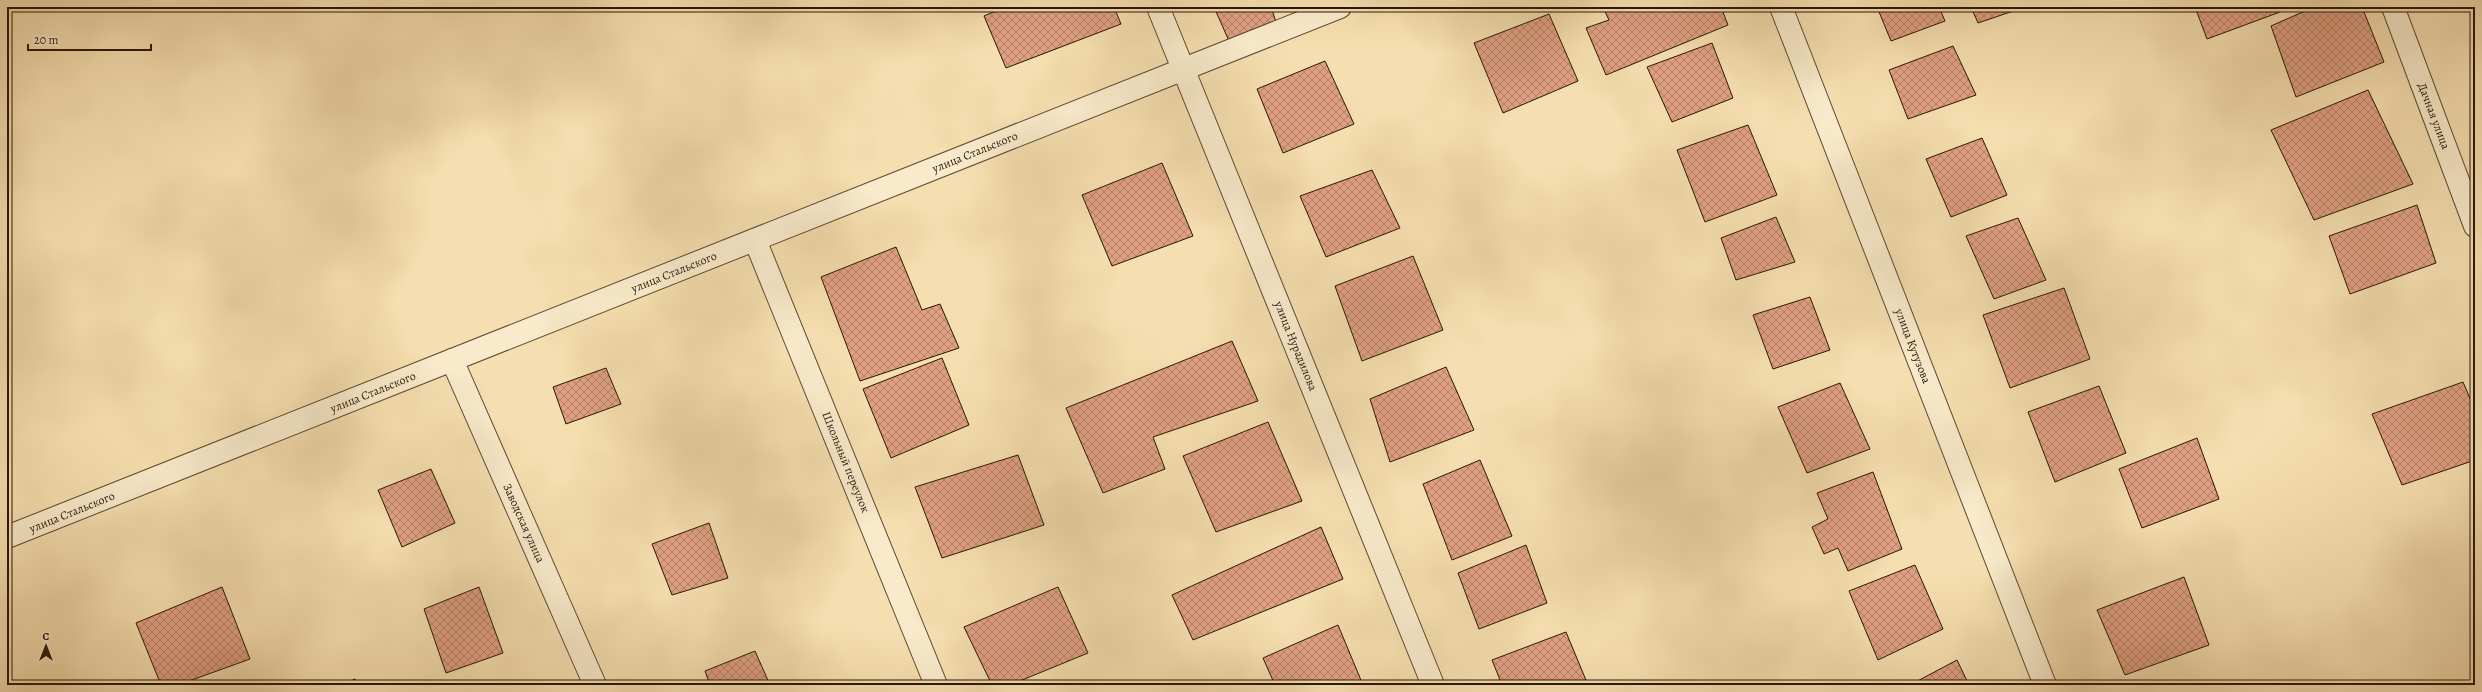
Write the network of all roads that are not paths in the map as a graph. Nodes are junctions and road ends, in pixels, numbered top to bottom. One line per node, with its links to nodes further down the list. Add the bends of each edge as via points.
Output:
1 (1158, 7): 5 (street, улица Нурадилова)
2 (1340, 7): 5 (street, улица Стальского)
3 (1781, 7): 13 (street, улица Кутузова)
4 (2393, 7): 6 (street, Дачная улица)
5 (1184, 69): 7 (street, улица Стальского); 12 (street, улица Нурадилова)
6 (2475, 226)
7 (755, 240): 8 (street, улица Стальского); 11 (street, Школьный переулок)
8 (452, 360): 9 (street, улица Стальского); 10 (street, Заводская улица)
9 (7, 537)
10 (595, 685)
11 (936, 685)
12 (1433, 685)
13 (2045, 685)

